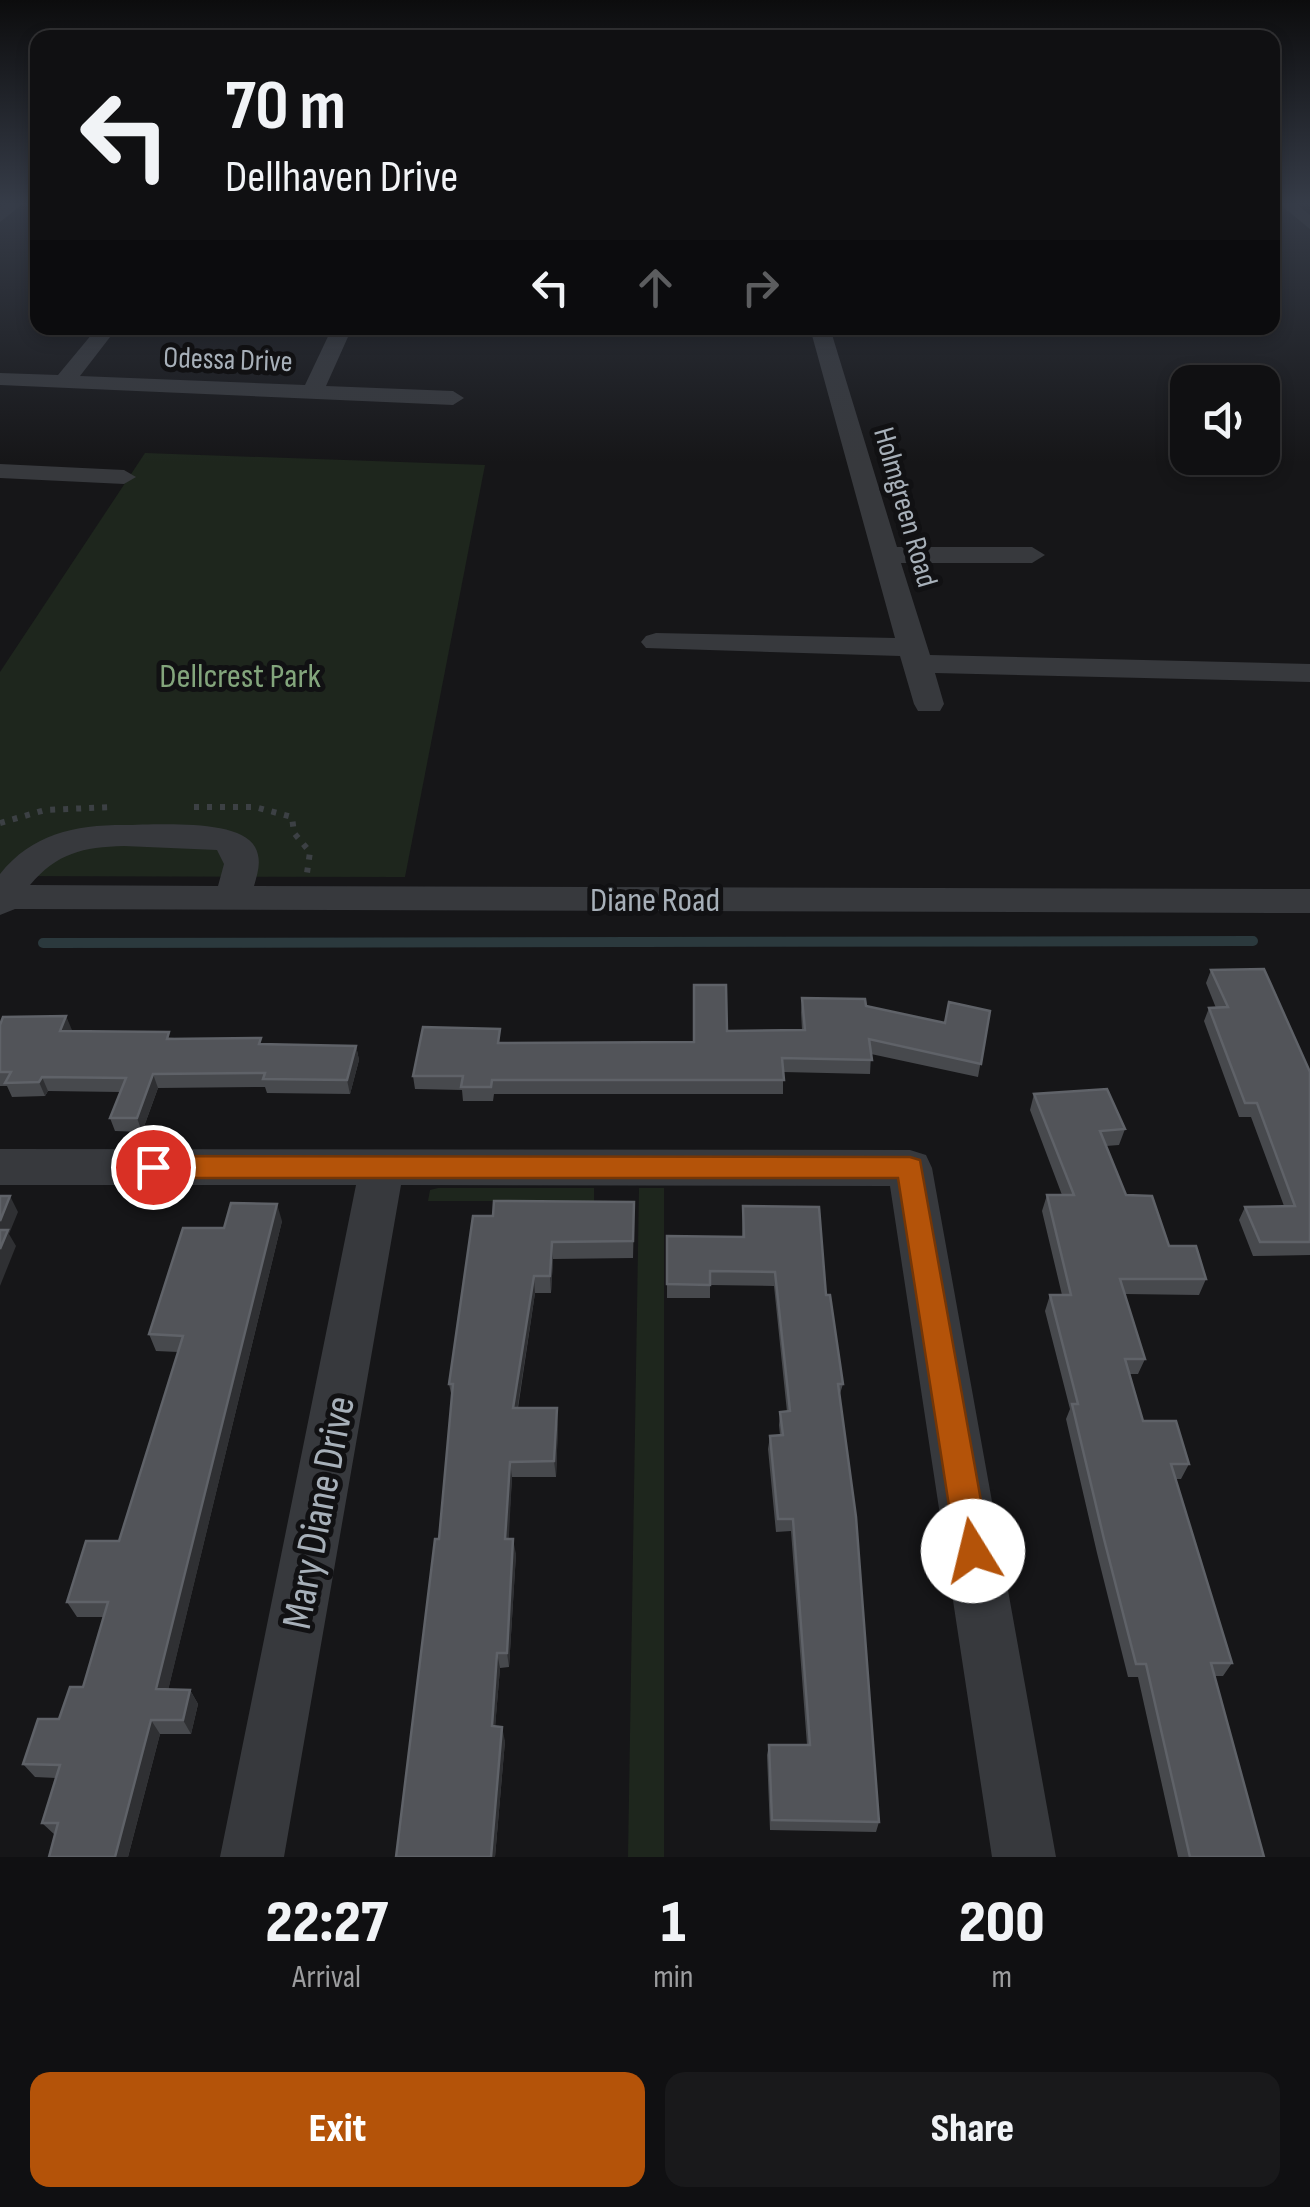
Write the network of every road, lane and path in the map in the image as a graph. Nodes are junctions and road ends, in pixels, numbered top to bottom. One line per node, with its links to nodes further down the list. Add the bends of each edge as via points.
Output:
1 (101, 335): 5 (street)
2 (339, 335): 6 (street)
3 (822, 335): 10 (street, Holmgreen Road)
4 (0, 379): 5 (street, Odessa Drive)
5 (64, 382): 6 (street, Odessa Drive)
6 (313, 392): 7 (street, Odessa Drive)
7 (453, 398)
8 (0, 471): 9 (street)
9 (124, 477)
10 (886, 555): 11 (street); 13 (street, Holmgreen Road)
11 (1032, 555)
12 (656, 642): 13 (street)
13 (915, 655): 14 (street); 15 (street, Holmgreen Road)
14 (1310, 673)
15 (929, 704)
16 (232, 898): 17 (street, Diane Road); 17 (street, via 242,864 228,842 92,834 48,846 28,860); 18 (street, Diane Road)
17 (1, 899)
18 (1307, 906)
19 (0, 1166): 20 (street)
20 (382, 1168): 21 (street, Mary Diane Drive); 22 (street, via 910,1168)
21 (252, 1857)
22 (1024, 1857)

